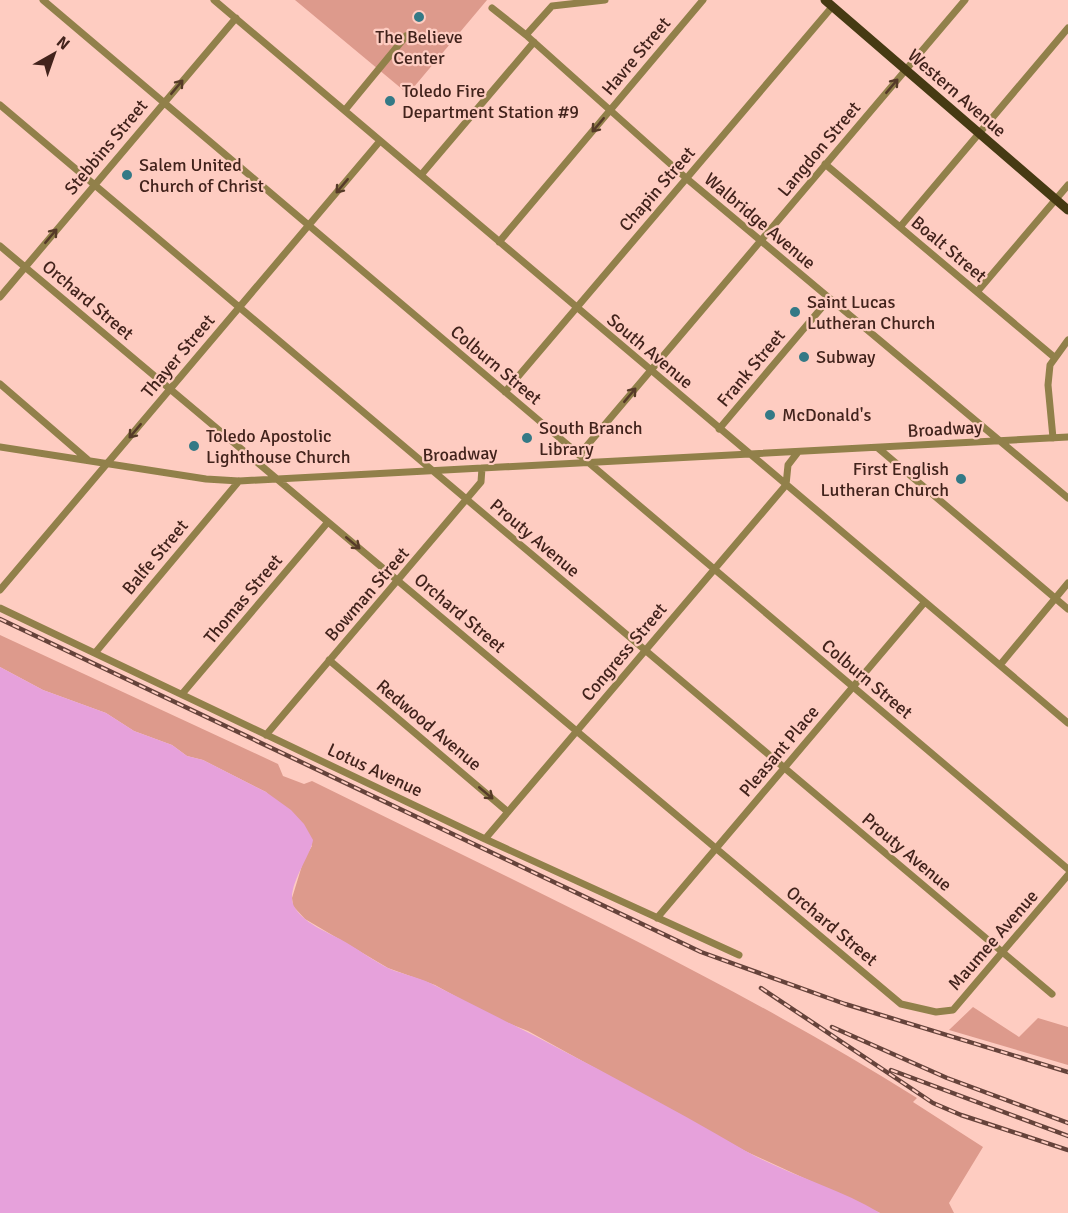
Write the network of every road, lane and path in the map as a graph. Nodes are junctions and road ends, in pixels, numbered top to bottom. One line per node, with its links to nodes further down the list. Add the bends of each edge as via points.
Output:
1 (43, 0): 14 (street, Colburn Street)
2 (214, 0): 8 (street, South Avenue)
3 (606, 0): 10 (street, via 552,6)
4 (703, 0): 17 (street, Havre Street)
5 (965, 0): 13 (street, Langdon Street)
6 (829, 3): 13 (main road, Western Avenue); 22 (street, Chapin Street)
7 (492, 8): 10 (street, Walbridge Avenue)
8 (236, 18): 14 (street, Stebbins Street, one-way to 8); 16 (street, South Avenue)
9 (1068, 28): 18 (street)
10 (526, 35): 12 (street, Walbridge Avenue)
11 (406, 36): 16 (street)
12 (534, 42): 17 (street, Walbridge Avenue); 21 (street)
13 (905, 71): 18 (main road, Western Avenue); 20 (street, Langdon Street, one-way to 13)
14 (164, 103): 23 (street, Stebbins Street); 27 (street, Colburn Street)
15 (0, 105): 23 (street, Prouty Avenue)
16 (345, 110): 19 (street, South Avenue)
17 (610, 110): 22 (street, Walbridge Avenue); 30 (street, Havre Street, one-way to 30)
18 (979, 135): 25 (main road, Western Avenue); 28 (street)
19 (380, 141): 21 (street, South Avenue); 27 (street, Thayer Street, one-way to 27)
20 (825, 164): 28 (street, Boalt Street); 29 (street, Langdon Street)
21 (421, 176): 30 (street, South Avenue)
22 (686, 178): 29 (street, Walbridge Avenue); 37 (street, Chapin Street)
23 (94, 185): 32 (street, Stebbins Street, one-way to 23); 36 (street, Prouty Avenue)
24 (1068, 185): 25 (street)
25 (1056, 200): 26 (main road, Western Avenue); 33 (street)
26 (1068, 210)
27 (307, 227): 36 (street, Thayer Street); 43 (street, Colburn Street)
28 (900, 227): 33 (street, Boalt Street)
29 (760, 241): 35 (street, Walbridge Avenue); 40 (street, Langdon Street)
30 (499, 242): 37 (street, South Avenue)
31 (0, 246): 32 (street, Orchard Street)
32 (25, 267): 34 (street, Stebbins Street); 42 (street, Orchard Street)
33 (977, 292): 39 (street, Boalt Street)
34 (0, 297)
35 (829, 298): 44 (street, Frank Street); 47 (street, Walbridge Avenue)
36 (239, 307): 42 (street, Thayer Street); 57 (street, Prouty Avenue)
37 (576, 307): 40 (street, South Avenue); 43 (street, Chapin Street)
38 (1068, 340): 39 (street)
39 (1054, 357): 46 (street, via 1048,385)
40 (651, 371): 44 (street, South Avenue); 52 (street, Langdon Street, one-way to 40)
41 (0, 384): 53 (street)
42 (170, 388): 55 (street, Thayer Street, one-way to 55); 58 (street, Orchard Street)
43 (505, 392): 52 (street, Colburn Street)
44 (719, 429): 51 (street, South Avenue)
45 (1068, 437): 46 (street, Broadway)
46 (1053, 438): 47 (street, Broadway)
47 (999, 440): 49 (street, Broadway); 61 (street, Walbridge Avenue)
48 (0, 447): 53 (street, Broadway)
49 (878, 448): 50 (street, Broadway); 68 (street)
50 (798, 452): 51 (street, Broadway); 60 (street, via 788,465)
51 (749, 454): 54 (street, Broadway); 60 (street, South Avenue)
52 (579, 455): 54 (street, Colburn Street)
53 (88, 460): 55 (street, Broadway)
54 (587, 463): 56 (street, Broadway); 64 (street, Colburn Street)
55 (106, 464): 59 (street, Broadway); 67 (street, Thayer Street)
56 (482, 468): 57 (street, Broadway); 62 (street, Bowman Street, via 481,482)
57 (431, 470): 58 (street, Broadway); 62 (street, Prouty Avenue)
58 (277, 478): 59 (street, Broadway); 63 (street, Orchard Street)
59 (238, 481): 73 (street, Balfe Street)
60 (786, 485): 64 (street, Congress Street); 69 (street, South Avenue)
61 (1068, 498)
62 (467, 499): 65 (street, Bowman Street); 72 (street, Prouty Avenue)
63 (328, 522): 65 (street, Orchard Street, one-way to 65); 77 (street, Thomas Street)
64 (715, 569): 72 (street, Congress Street); 76 (street, Colburn Street)
65 (398, 581): 74 (street, Bowman Street); 79 (street, Orchard Street)
66 (1068, 583): 68 (street)
67 (0, 590)
68 (1055, 598): 71 (street); 75 (street)
69 (924, 603): 75 (street, South Avenue); 76 (street, Pleasant Place)
70 (0, 608): 73 (street, Lotus Avenue)
71 (1068, 609)
72 (645, 651): 79 (street, Congress Street); 81 (street, Prouty Avenue)
73 (94, 653): 77 (street, Lotus Avenue)
74 (329, 660): 80 (street, Bowman Street); 82 (street, Redwood Avenue, one-way to 82)
75 (1000, 665): 78 (street, South Avenue)
76 (853, 687): 81 (street, Pleasant Place); 85 (street, Colburn Street)
77 (182, 694): 80 (street, Lotus Avenue)
78 (1068, 723)
79 (577, 732): 82 (street, Congress Street); 84 (street, Orchard Street)
80 (266, 735): 83 (street, Lotus Avenue)
81 (784, 768): 84 (street, Pleasant Place); 88 (street, Prouty Avenue)
82 (508, 812): 83 (street, Congress Street)
83 (485, 839): 87 (street, Lotus Avenue)
84 (716, 849): 87 (street, Pleasant Place); 91 (street, Orchard Street)
85 (1068, 869)
86 (1068, 875): 88 (street, Maumee Avenue)
87 (657, 918): 89 (street, Lotus Avenue)
88 (1003, 953): 90 (street, Prouty Avenue); 91 (street, Maumee Avenue, via 953,1010 936,1012)
89 (739, 955)
90 (1052, 994)
91 (901, 1004)

